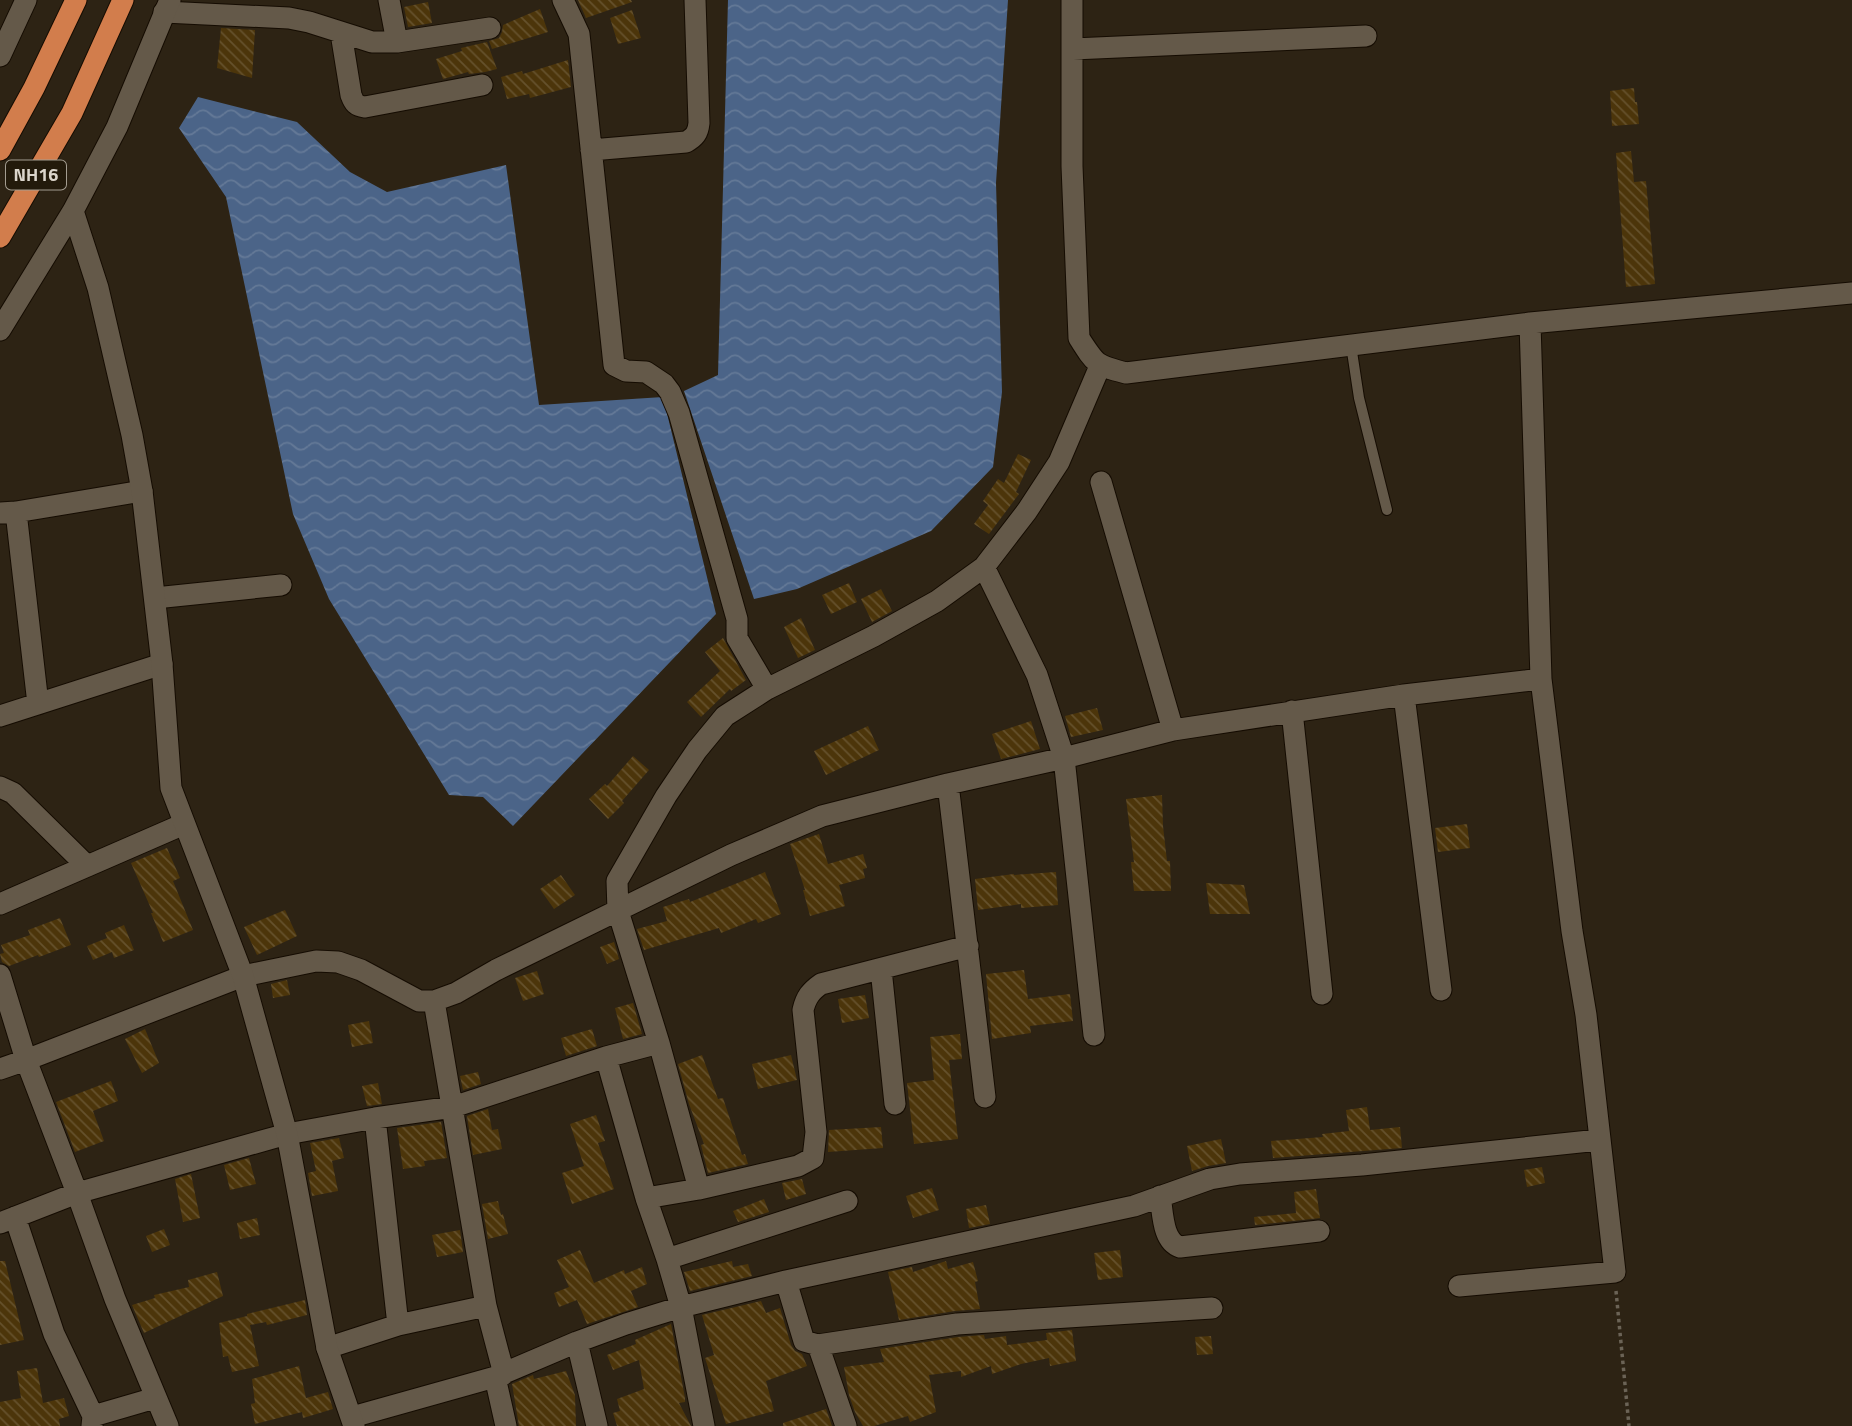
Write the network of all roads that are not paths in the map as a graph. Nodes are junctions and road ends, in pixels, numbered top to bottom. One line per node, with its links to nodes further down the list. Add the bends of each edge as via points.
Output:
1 (76, 0): 16 (highway, NH16)
2 (123, 0): 19 (highway, NH16, via 72,113)
3 (389, 0): 12 (street)
4 (563, 0): 17 (street, via 579,34)
5 (695, 0): 17 (street, via 699,123 694,137 686,142)
6 (1072, 0): 13 (street)
7 (25, 2): 14 (street)
8 (167, 6): 10 (street, via 289,18); 18 (street, via 117,127)
9 (490, 28): 12 (street)
10 (341, 33): 12 (street, via 372,42); 15 (street, via 351,95 359,106)
11 (1366, 36): 13 (street)
12 (397, 42)
13 (1073, 49): 24 (street, via 1079,338)
14 (0, 56)
15 (482, 85)
16 (0, 150)
17 (591, 150): 34 (street, via 614,365 646,372 670,392 737,619 737,638)
18 (73, 211): 22 (street); 26 (street, via 104,313)
19 (0, 237)
20 (1852, 293): 21 (street)
21 (1530, 323): 23 (street); 33 (street)
22 (0, 330)
23 (1351, 345): 24 (street, via 1126,373); 27 (lane)
24 (1100, 366): 29 (street, via 1059,462)
25 (1101, 482): 39 (street)
26 (142, 491): 28 (street); 31 (street)
27 (1387, 510)
28 (8, 512): 36 (street)
29 (984, 567): 34 (street, via 937,601); 40 (street, via 1037,675)
30 (281, 585): 31 (street)
31 (155, 598): 32 (street)
32 (162, 664): 36 (street); 43 (street, via 171,788)
33 (1541, 679): 35 (street); 65 (street)
34 (767, 689): 46 (street, via 725,716 666,796 617,881)
35 (1404, 695): 37 (street); 51 (street)
36 (38, 704): 38 (street)
37 (1292, 711): 39 (street); 52 (street)
38 (0, 716)
39 (1173, 730): 40 (street)
40 (1065, 758): 41 (street); 55 (street)
41 (948, 784): 46 (street, via 822,816); 47 (street)
42 (0, 788): 44 (street, via 13,793)
43 (184, 824): 44 (street); 50 (street)
44 (86, 865): 45 (street)
45 (0, 904)
46 (618, 911): 54 (street); 56 (street)
47 (968, 946): 48 (street); 60 (street)
48 (881, 969): 61 (street); 66 (street, via 821,984 806,998 803,1010 817,1132 813,1158 797,1166)
49 (0, 975): 53 (street)
50 (243, 976): 54 (street, via 316,961 338,962 419,1001); 58 (street); 64 (street)
51 (1441, 989)
52 (1322, 994)
53 (4, 999): 58 (street)
54 (434, 1000): 62 (street)
55 (1094, 1035)
56 (659, 1043): 57 (street); 66 (street)
57 (606, 1058): 62 (street); 69 (street)
58 (26, 1060): 59 (street); 67 (street)
59 (0, 1069)
60 (985, 1097)
61 (895, 1104)
62 (453, 1107): 63 (street); 76 (street)
63 (375, 1118): 64 (street); 79 (street)
64 (287, 1135): 67 (street); 82 (street)
65 (1599, 1140): 68 (street, via 1240,1174); 75 (street, via 1615,1272)
66 (699, 1189): 69 (street)
67 (78, 1193): 71 (street); 84 (street)
68 (1160, 1195): 72 (street, via 1168,1237 1180,1247); 74 (street, via 1133,1206)
69 (646, 1198): 73 (street)
70 (847, 1201): 73 (street)
71 (7, 1220): 85 (street)
72 (1319, 1231)
73 (667, 1259): 77 (street)
74 (786, 1281): 77 (street); 81 (street, via 804,1341)
75 (1459, 1286)
76 (486, 1306): 79 (street); 83 (street)
77 (681, 1307): 80 (street); 90 (street)
78 (1212, 1308): 81 (street, via 957,1324)
79 (398, 1325): 82 (street)
80 (577, 1342): 83 (street); 89 (street)
81 (818, 1345): 91 (street)
82 (327, 1348): 86 (street)
83 (499, 1375): 86 (street); 88 (street)
84 (155, 1398): 85 (street); 87 (street)
85 (93, 1421)
86 (353, 1422)
87 (168, 1426)
88 (506, 1426)
89 (597, 1426)
90 (704, 1426)
91 (845, 1426)

